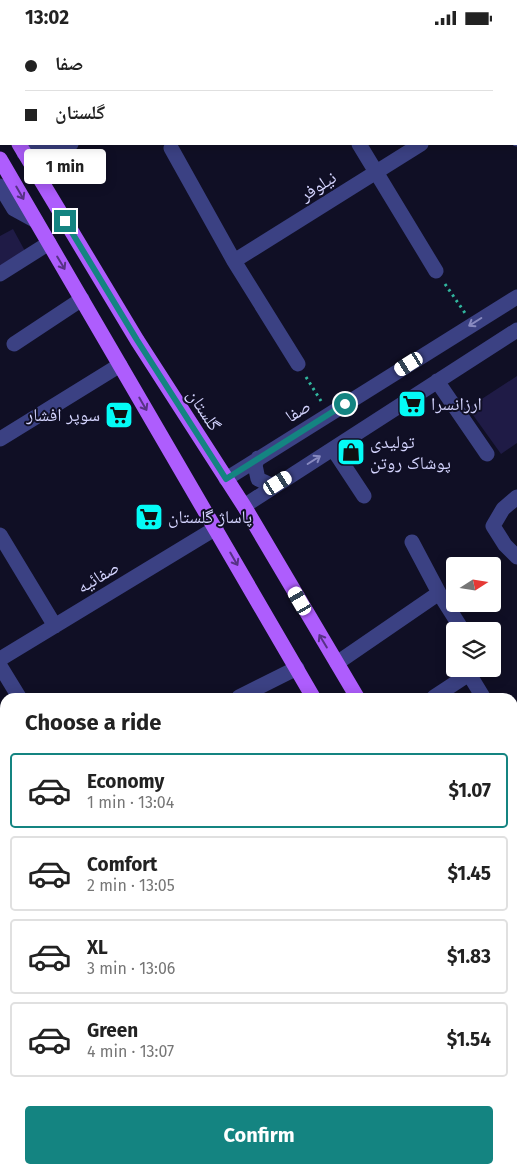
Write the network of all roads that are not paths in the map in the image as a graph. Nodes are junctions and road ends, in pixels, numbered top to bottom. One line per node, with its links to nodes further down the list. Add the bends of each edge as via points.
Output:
1 (69, 145): 4 (street, via 63,149)
2 (360, 145): 7 (street)
3 (419, 145): 7 (street, نیلوفر)
4 (25, 147): 6 (main road); 25 (main road, گلستان, via 137,340)
5 (171, 148): 11 (street)
6 (2, 162): 9 (main road, one-way to 9)
7 (376, 172): 11 (street, نیلوفر); 12 (street)
8 (0, 186): 9 (street, via 14,209)
9 (36, 221): 10 (main road)
10 (49, 243): 13 (street); 15 (main road, one-way to 15)
11 (234, 261): 18 (street)
12 (436, 271)
13 (0, 274)
14 (517, 297): 24 (street, صفا, one-way to 24)
15 (82, 299): 17 (street); 19 (main road)
16 (517, 330): 20 (street)
17 (14, 344)
18 (298, 364)
19 (120, 365): 21 (street); 30 (main road, one-way to 30)
20 (437, 381): 22 (street); 23 (street)
21 (0, 439)
22 (333, 449): 26 (street, one-way to 22); 27 (street)
23 (487, 454)
24 (258, 458): 25 (street, صفا); 26 (street, via 255,465 258,479 271,485)
25 (226, 479): 29 (main road, گلستان)
26 (278, 483): 29 (street)
27 (364, 496)
28 (517, 497): 33 (street, via 503,509 493,526)
29 (244, 506): 38 (main road, گلستان, one-way to 29)
30 (216, 528): 36 (street, صفائیه); 40 (main road, one-way to 40)
31 (0, 535): 36 (street)
32 (412, 542): 34 (street)
33 (517, 557)
34 (439, 593): 35 (street); 38 (street)
35 (457, 622)
36 (55, 625): 37 (street, صفائیه)
37 (0, 659)
38 (337, 663): 44 (main road, گلستان)
39 (0, 666): 41 (street)
40 (297, 668): 42 (street); 43 (main road)
41 (16, 693)
42 (248, 693)
43 (311, 693)
44 (355, 693)
45 (440, 693): 46 (street, via 469,674)
46 (481, 693)

